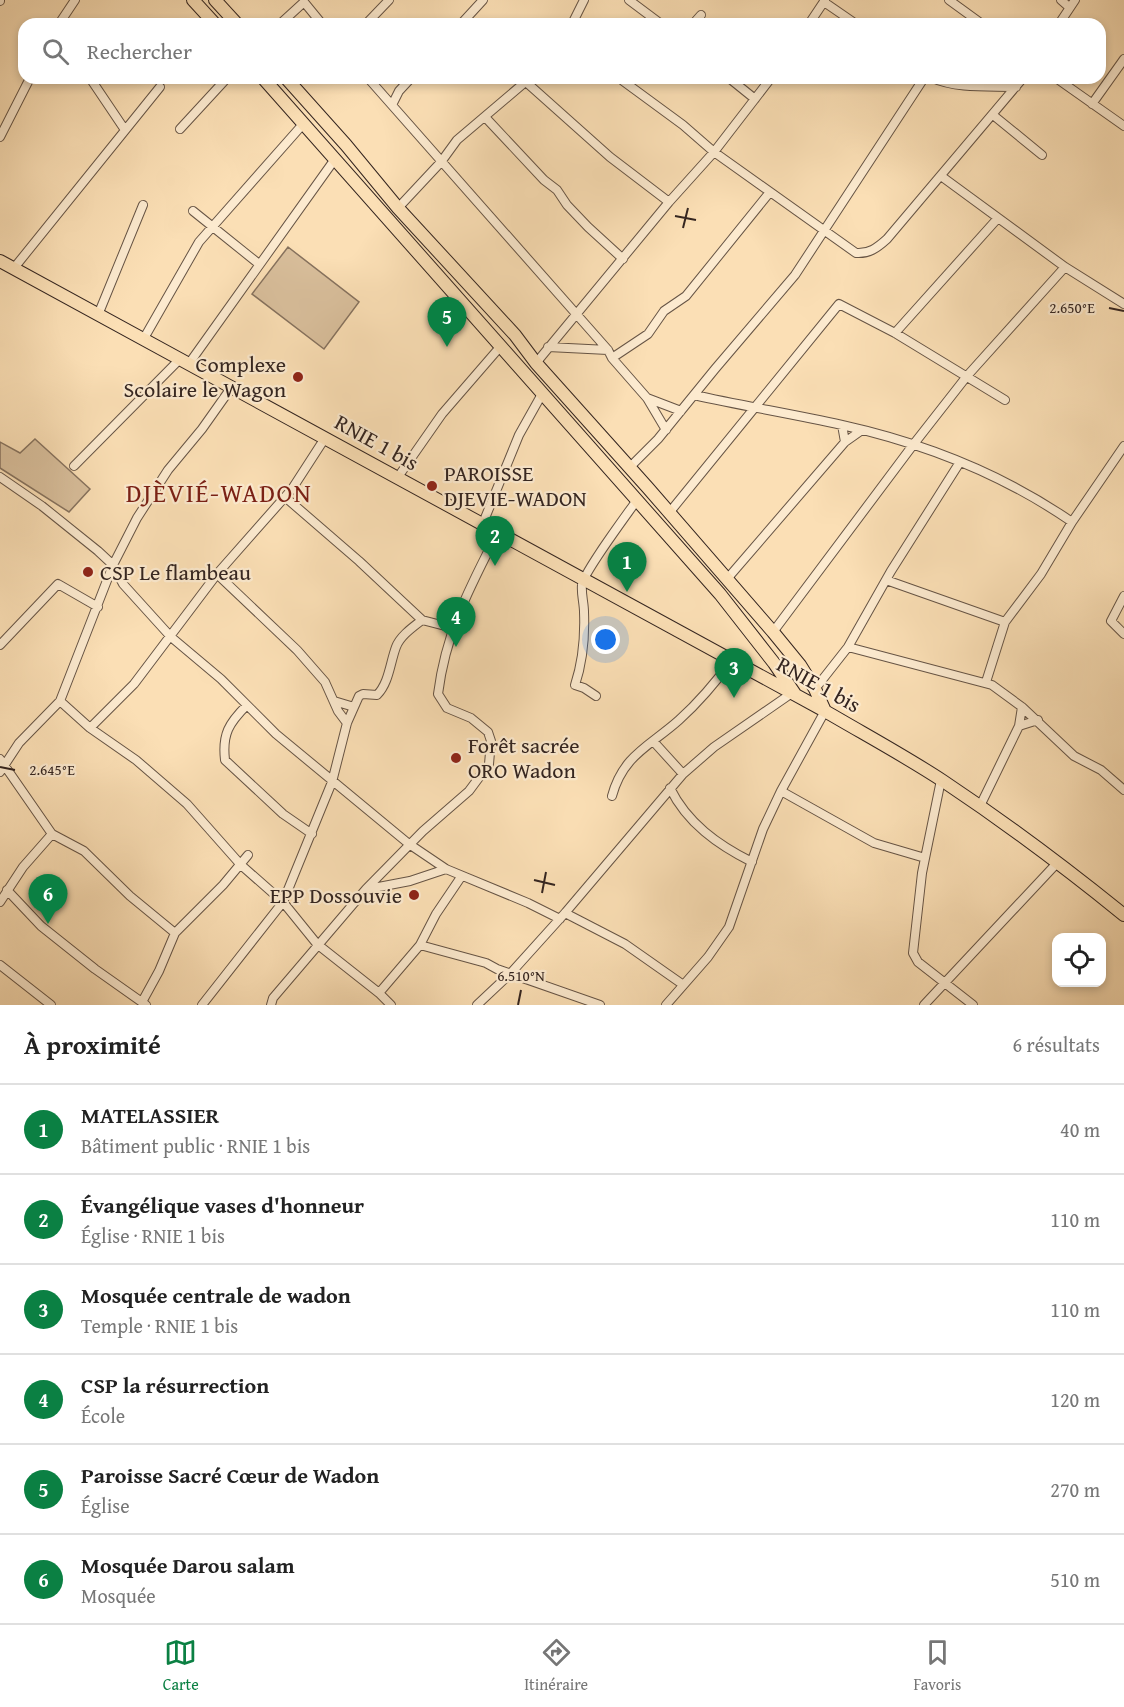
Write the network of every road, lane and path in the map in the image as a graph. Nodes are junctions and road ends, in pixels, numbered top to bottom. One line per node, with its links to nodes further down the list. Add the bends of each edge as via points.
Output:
1 (75, 0): 15 (street)
2 (193, 0): 16 (main road)
3 (215, 0): 17 (main road)
4 (389, 0): 20 (street)
5 (483, 0): 21 (street)
6 (584, 0): 22 (street)
7 (629, 0): 23 (street)
8 (949, 0): 27 (street)
9 (1062, 0): 13 (street)
10 (1075, 0): 13 (street)
11 (305, 1): 18 (street); 19 (street)
12 (825, 1): 25 (street); 26 (street)
13 (1069, 7): 28 (street)
14 (701, 15): 24 (street)
15 (63, 18)
16 (210, 18)
17 (232, 18)
18 (287, 18)
19 (318, 18)
20 (372, 18)
21 (466, 18)
22 (575, 18)
23 (653, 18)
24 (698, 18)
25 (813, 18)
26 (848, 18)
27 (974, 18)
28 (1063, 18)
29 (1124, 59): 51 (street)
30 (27, 84): 59 (street)
31 (94, 84): 58 (street)
32 (221, 84): 57 (street)
33 (268, 84): 55 (main road)
34 (291, 84): 68 (main road)
35 (373, 84): 49 (street)
36 (405, 84): 48 (street)
37 (523, 84): 54 (street)
38 (532, 84): 66 (street, via 610,157)
39 (627, 84): 60 (street)
40 (736, 84): 50 (street)
41 (766, 84): 50 (street)
42 (920, 84): 72 (street)
43 (955, 84): 47 (street)
44 (1018, 84): 47 (street)
45 (1064, 84): 51 (street)
46 (160, 87): 58 (street)
47 (1016, 87): 53 (street)
48 (399, 91): 49 (street); 52 (street)
49 (383, 95): 52 (street)
50 (755, 99): 60 (street)
51 (1092, 104): 56 (street)
52 (392, 105): 63 (street)
53 (993, 115): 61 (street); 64 (street)
54 (485, 117): 63 (street, via 457,140); 73 (street)
55 (304, 123): 62 (main road); 71 (street)
56 (1124, 126)
57 (180, 129)
58 (125, 130): 77 (street)
59 (0, 137)
60 (714, 152): 65 (street); 66 (street)
61 (1042, 155)
62 (335, 159): 75 (street); 84 (main road)
63 (441, 162): 68 (street); 80 (street)
64 (941, 176): 70 (street); 72 (street, via 887,239 869,252 856,253)
65 (770, 192): 72 (street); 86 (street, via 686,296 664,311 648,334)
66 (669, 202): 73 (street)
67 (143, 205): 79 (street)
68 (398, 208): 88 (main road)
69 (193, 210): 71 (street)
70 (998, 218): 76 (street); 81 (street)
71 (212, 226): 75 (street); 82 (street)
72 (824, 230): 92 (street, via 795,276)
73 (622, 259): 80 (street)
74 (0, 261): 77 (main road, RNIE 1 bis)
75 (259, 264): 87 (street)
76 (1065, 267): 78 (street); 89 (street)
77 (14, 268): 79 (main road, RNIE 1 bis)
78 (1124, 304)
79 (98, 315): 82 (main road, RNIE 1 bis)
80 (575, 315): 83 (street); 85 (street)
81 (895, 333): 89 (street); 95 (street, via 839,304)
82 (143, 340): 87 (main road, RNIE 1 bis)
83 (548, 346): 85 (street); 88 (street)
84 (500, 347): 91 (main road); 108 (street, via 442,414)
85 (608, 350): 86 (street)
86 (612, 358): 93 (street)
87 (184, 363): 90 (main road, RNIE 1 bis); 105 (street)
88 (536, 363): 106 (main road)
89 (968, 376): 94 (street); 102 (street)
90 (231, 388): 100 (main road, RNIE 1 bis); 115 (street, via 168,470)
91 (542, 394): 110 (main road); 113 (street, via 519,435)
92 (694, 395): 95 (street); 96 (street)
93 (647, 398): 96 (street); 98 (street)
94 (1005, 400)
95 (753, 409): 97 (street); 111 (street)
96 (681, 411): 98 (street)
97 (842, 425): 99 (street); 101 (street)
98 (666, 430): 106 (street)
99 (862, 430): 101 (street); 102 (street)
100 (325, 438): 108 (main road, RNIE 1 bis); 109 (street)
101 (845, 442): 118 (street)
102 (913, 445): 104 (street); 125 (street)
103 (1124, 446): 112 (street)
104 (960, 462): 112 (street, via 1024,491); 119 (street)
105 (74, 466)
106 (629, 468): 111 (main road)
107 (0, 477): 115 (street)
108 (398, 477): 113 (main road, RNIE 1 bis)
109 (285, 497): 116 (street); 122 (street)
110 (637, 500): 117 (street); 133 (main road, via 720,594)
111 (669, 513): 118 (main road)
112 (1072, 522): 123 (street, via 1041,574)
113 (483, 523): 114 (main road, RNIE 1 bis)
114 (498, 532): 117 (main road, RNIE 1 bis); 124 (street)
115 (113, 565): 121 (street); 127 (street, via 123,584)
116 (217, 574): 127 (street); 136 (street, via 297,650 325,682)
117 (584, 579): 130 (main road, RNIE 1 bis); 134 (street, via 583,650 574,685)
118 (727, 579): 125 (main road)
119 (886, 580): 123 (street); 129 (street)
120 (1124, 596): 126 (street, via 1111,621)
121 (98, 608): 128 (street, via 58,584); 135 (street)
122 (422, 620): 124 (street); 139 (street, via 397,645 379,694 359,696)
123 (1005, 622): 131 (street)
124 (453, 628): 158 (street, via 438,694 447,708 471,718 488,732 489,764 469,791)
125 (774, 632): 132 (main road)
126 (1124, 634)
127 (171, 637): 137 (street); 144 (street, via 134,684)
128 (0, 645)
129 (848, 647): 131 (street); 132 (street)
130 (732, 660): 133 (main road, RNIE 1 bis); 145 (street, via 693,707)
131 (986, 682): 138 (street)
132 (815, 689): 140 (main road)
133 (794, 694): 140 (main road, RNIE 1 bis); 148 (street, via 714,747)
134 (596, 696)
135 (60, 701): 144 (street); 146 (street)
136 (334, 701): 139 (street); 142 (street)
137 (247, 705): 150 (street); 157 (street, via 226,732 225,760 283,814)
138 (1022, 706): 141 (street); 143 (street)
139 (354, 707): 142 (street)
140 (825, 711): 149 (main road, RNIE 1 bis); 153 (street)
141 (1038, 720): 143 (street); 152 (street, via 1074,756 1108,775)
142 (347, 723): 150 (street)
143 (1019, 726): 155 (street)
144 (90, 728): 163 (street, via 136,760 187,804)
145 (653, 741): 148 (street); 154 (street, via 624,767)
146 (2, 761): 147 (street); 156 (street)
147 (0, 772)
148 (683, 774): 151 (street)
149 (941, 780): 155 (main road, RNIE 1 bis); 160 (street)
150 (332, 782): 157 (street); 158 (street)
151 (670, 788): 161 (street, via 707,834); 171 (street)
152 (1124, 790)
153 (781, 791): 160 (street, via 874,843); 161 (street)
154 (612, 796)
155 (980, 806): 162 (main road, RNIE 1 bis)
156 (52, 834): 167 (street); 172 (street, via 84,851 129,896)
157 (312, 834): 169 (street)
158 (409, 844): 164 (street); 166 (street)
159 (248, 855): 163 (street)
160 (925, 858): 177 (street, via 913,953 918,962)
161 (752, 862): 178 (street, via 729,927)
162 (1058, 862): 170 (main road, RNIE 1 bis); 177 (street)
163 (241, 865): 169 (street); 172 (street)
164 (446, 869): 165 (street); 166 (street)
165 (461, 877): 171 (street); 174 (street)
166 (366, 889): 173 (street)
167 (7, 890): 168 (street); 181 (street, via 41,926)
168 (0, 902)
169 (283, 902): 173 (street); 183 (street)
170 (1124, 915)
171 (563, 916): 176 (street); 178 (street, via 642,955)
172 (175, 933): 181 (street)
173 (317, 944): 179 (street); 180 (street)
174 (420, 945): 176 (street, via 486,963); 179 (street)
175 (0, 966): 182 (street)
176 (510, 974): 185 (street); 186 (street)
177 (944, 982): 188 (street); 189 (street)
178 (682, 984): 187 (street)
179 (379, 993): 184 (street)
180 (271, 1003)
181 (144, 1004)
182 (51, 1005)
183 (202, 1005)
184 (391, 1005)
185 (477, 1005)
186 (600, 1005)
187 (666, 1005)
188 (924, 1005)
189 (973, 1005)

